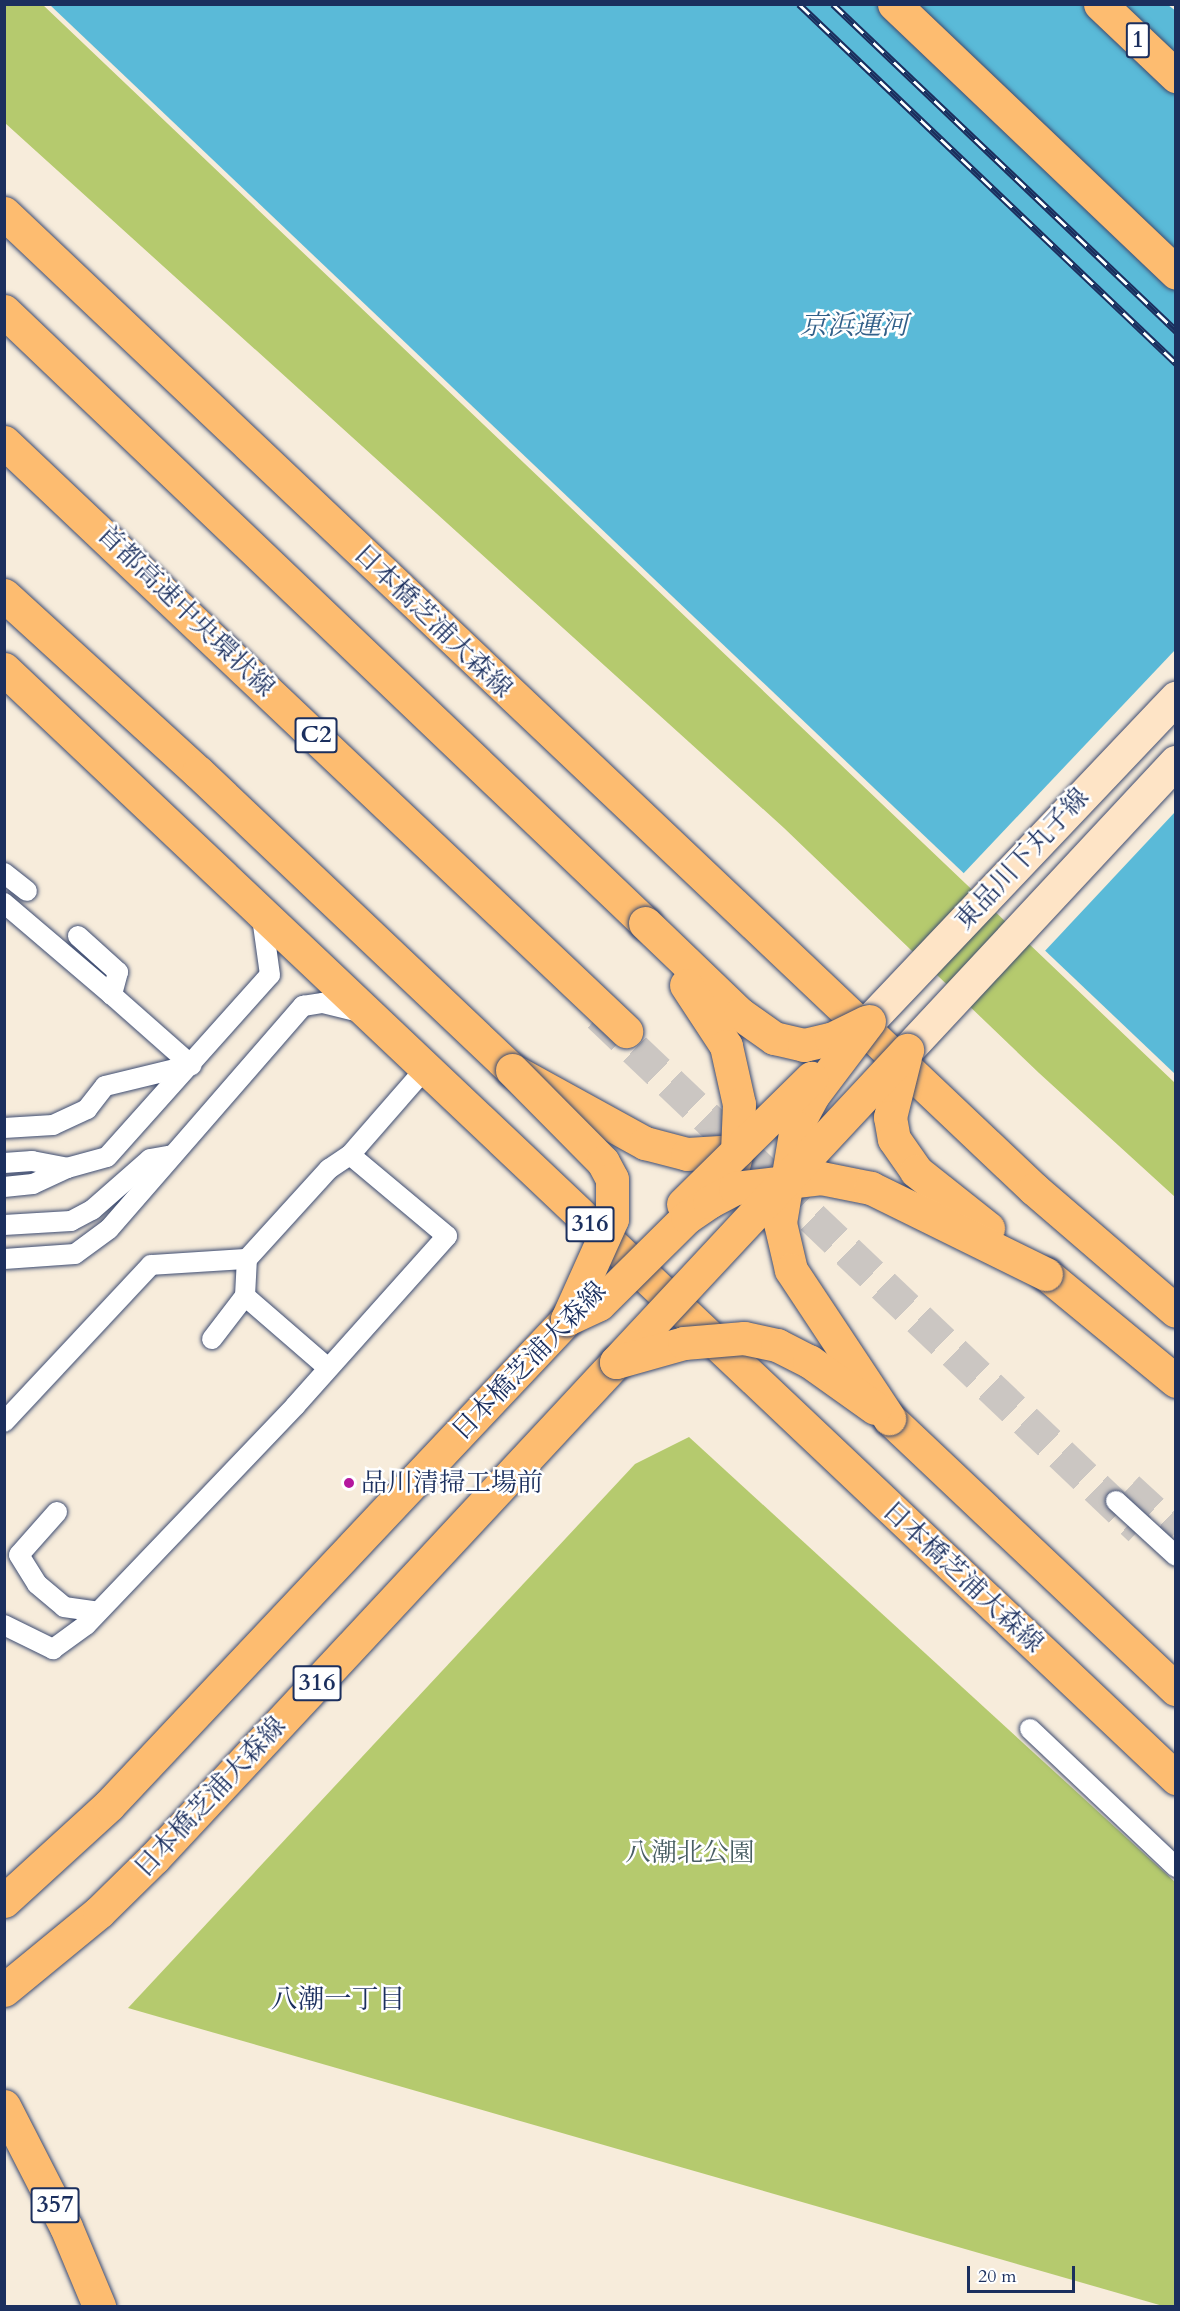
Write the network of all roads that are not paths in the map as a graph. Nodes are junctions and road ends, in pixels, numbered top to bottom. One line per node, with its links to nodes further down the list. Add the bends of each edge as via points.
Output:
1 (894, 4): 5 (main road)
2 (1100, 4): 3 (main road, 1)
3 (1176, 76)
4 (4, 213): 41 (main road, 日本橋芝浦大森線, via 1034,1189)
5 (1176, 273)
6 (4, 311): 16 (main road)
7 (4, 442): 21 (main road, 首都高速中央環状線 / C2)
8 (4, 595): 25 (main road, via 198,772)
9 (4, 669): 15 (main road, 日本橋芝浦大森線 / 316)
10 (1176, 697): 20 (main road, 東品川下丸子線)
11 (1176, 762): 22 (main road, 東品川下丸子線)
12 (4, 873): 13 (lane)
13 (27, 891)
14 (4, 903): 18 (lane)
15 (261, 913): 19 (main road, 日本橋芝浦大森線 / 316); 23 (lane, via 268,940 270,975)
16 (645, 923): 20 (main road, bridge, via 740,1014 784,1043 804,1045 831,1039); 28 (main road, bridge, via 713,1020 726,1046 739,1104)
17 (78, 936): 18 (lane, via 118,972)
18 (112, 995): 23 (lane)
19 (368, 1014): 24 (main road, 日本橋芝浦大森線 / 316); 29 (lane, via 323,1003 303,1006)
20 (869, 1021): 26 (main road, bridge, via 813,1095); 28 (main road, 日本橋芝浦大森線 / 316, bridge)
21 (626, 1031)
22 (907, 1050): 26 (main road, bridge, via 847,1101); 33 (main road, 日本橋芝浦大森線 / 316, bridge); 39 (main road, bridge, via 890,1117 894,1139 904,1156 916,1171)
23 (192, 1065): 27 (lane, via 105,1086 87,1109 53,1125); 32 (lane, via 107,1157)
24 (426, 1068): 30 (lane); 56 (main road, 日本橋芝浦大森線 / 316)
25 (512, 1070): 28 (main road, bridge, via 645,1143 687,1154); 42 (main road, bridge, via 603,1162 612,1179 612,1219)
26 (796, 1127): 28 (main road, bridge); 33 (main road, bridge)
27 (4, 1128)
28 (737, 1151): 35 (main road, bridge); 42 (main road, 日本橋芝浦大森線 / 316, bridge)
29 (173, 1155): 36 (lane, via 150,1159 92,1210 71,1221); 37 (lane, via 109,1229 75,1254)
30 (350, 1155): 38 (lane, via 329,1169); 45 (lane, via 447,1236)
31 (4, 1163): 32 (lane, via 32,1161)
32 (67, 1168): 34 (lane, via 33,1184)
33 (784, 1181): 35 (main road, bridge, via 735,1188); 39 (main road, bridge, via 821,1178 871,1188); 44 (main road, 日本橋芝浦大森線 / 316, bridge); 47 (main road, bridge, via 780,1223 791,1270)
34 (4, 1187)
35 (723, 1194): 42 (main road, bridge, via 687,1217 599,1304); 44 (main road, bridge, via 690,1264 636,1325)
36 (4, 1224)
37 (4, 1259)
38 (247, 1259): 40 (lane); 48 (lane, via 151,1265)
39 (1046, 1274): 46 (main road)
40 (245, 1296): 43 (lane); 45 (lane)
41 (1176, 1311)
42 (567, 1319): 58 (main road, 日本橋芝浦大森線 / 316, via 109,1805)
43 (212, 1339)
44 (616, 1362): 47 (main road, bridge, via 684,1343 755,1340 777,1345 809,1361); 59 (main road, 日本橋芝浦大森線 / 316, via 154,1858 91,1919)
45 (328, 1368): 52 (lane)
46 (1176, 1381)
47 (889, 1418): 54 (main road)
48 (4, 1422)
49 (1116, 1501): 51 (lane)
50 (57, 1512): 52 (lane, via 20,1555 37,1584 64,1607)
51 (1176, 1556)
52 (98, 1612): 53 (lane, via 53,1648)
53 (4, 1625)
54 (1176, 1689)
55 (1030, 1729): 57 (lane)
56 (1176, 1778)
57 (1176, 1867)
58 (4, 1901)
59 (4, 1990)
60 (4, 2106): 61 (main road, 357, via 66,2227)
61 (99, 2307)

